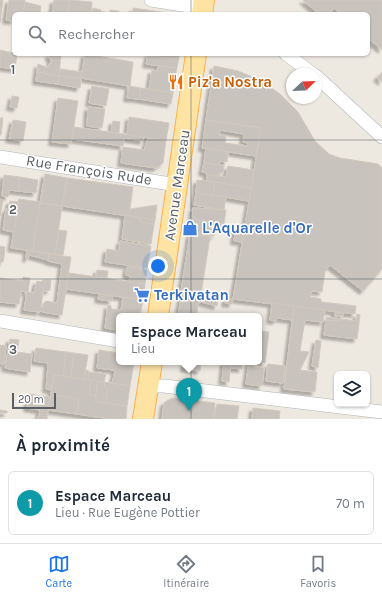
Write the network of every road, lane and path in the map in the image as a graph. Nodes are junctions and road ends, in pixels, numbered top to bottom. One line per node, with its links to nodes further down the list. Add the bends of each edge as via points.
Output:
1 (151, 0): 2 (street)
2 (203, 7)
3 (196, 56): 9 (main road, Avenue Marceau)
4 (289, 56): 5 (street)
5 (305, 68)
6 (322, 82): 7 (street)
7 (382, 137)
8 (0, 157): 9 (street, Rue François Rude)
9 (177, 185): 10 (main road, Avenue Marceau)
10 (158, 313)
11 (0, 321): 12 (street)
12 (116, 340)
13 (152, 365): 14 (main road)
14 (148, 386): 15 (street); 16 (main road)
15 (382, 412)
16 (143, 419)

